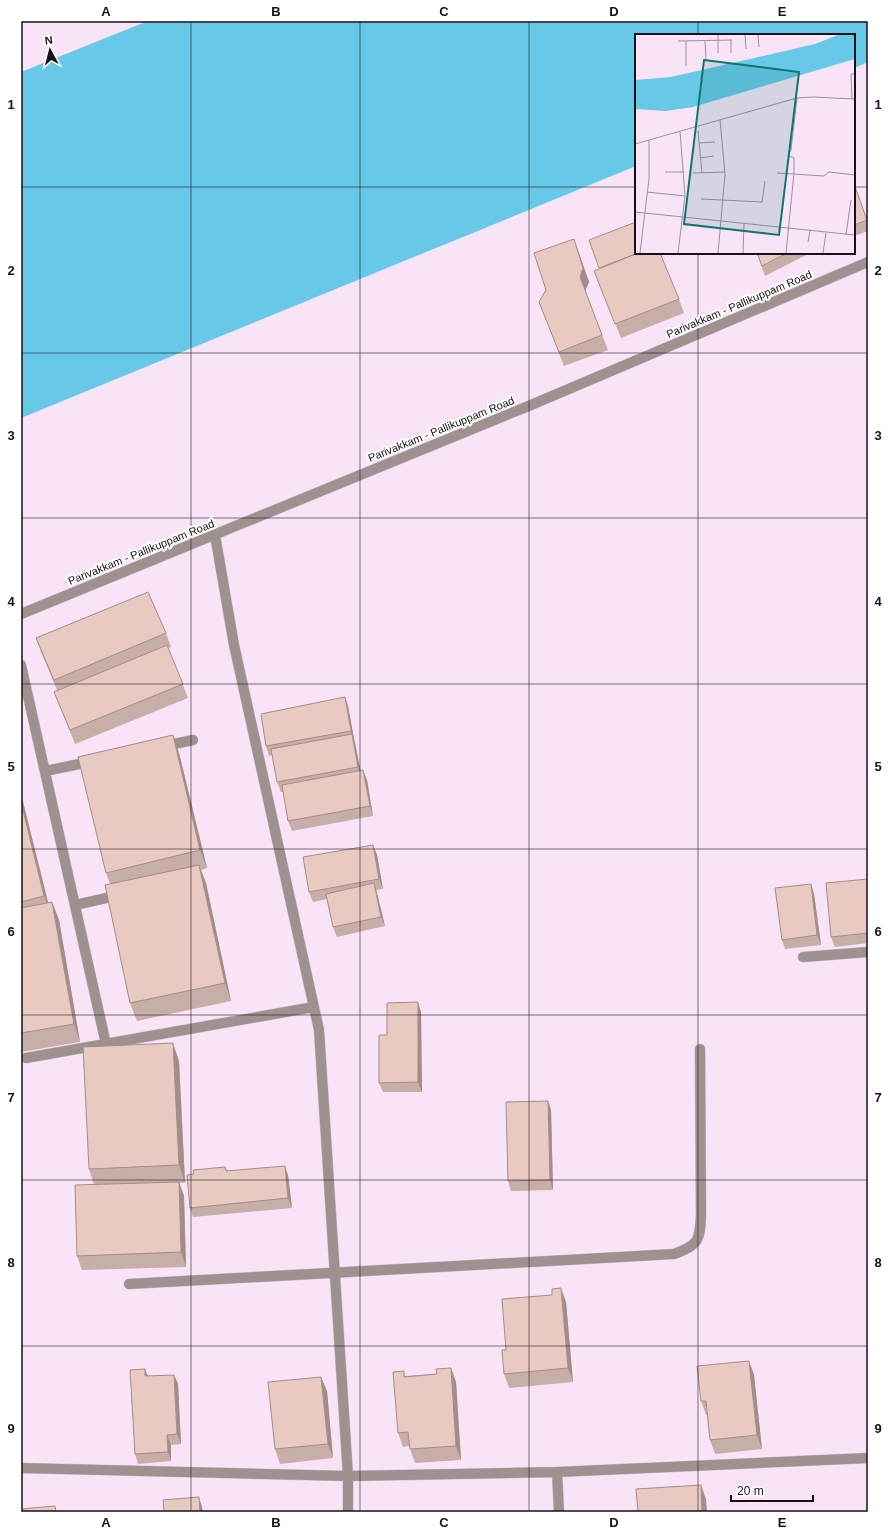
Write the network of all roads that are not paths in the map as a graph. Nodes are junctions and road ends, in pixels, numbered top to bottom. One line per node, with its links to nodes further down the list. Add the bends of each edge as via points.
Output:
1 (868, 262): 2 (street, Parivakkam - Pallikuppam Road)
2 (215, 535): 3 (street, Parivakkam - Pallikuppam Road); 13 (street, via 234,645)
3 (21, 614)
4 (21, 666): 8 (street)
5 (193, 740): 6 (street)
6 (154, 748)
7 (107, 758): 8 (street)
8 (45, 771): 10 (street)
9 (128, 893): 10 (street)
10 (74, 905): 14 (street)
11 (868, 952): 12 (street)
12 (803, 957)
13 (314, 1007): 14 (street); 17 (street, via 319,1030)
14 (106, 1044): 16 (street)
15 (700, 1049): 17 (street, via 701,1214 700,1234 692,1247 674,1254)
16 (26, 1058)
17 (335, 1272): 18 (street); 22 (street)
18 (129, 1284)
19 (868, 1458): 21 (street)
20 (21, 1468): 22 (street)
21 (557, 1472): 22 (street); 24 (street)
22 (348, 1476): 23 (street)
23 (348, 1512)
24 (559, 1512)

